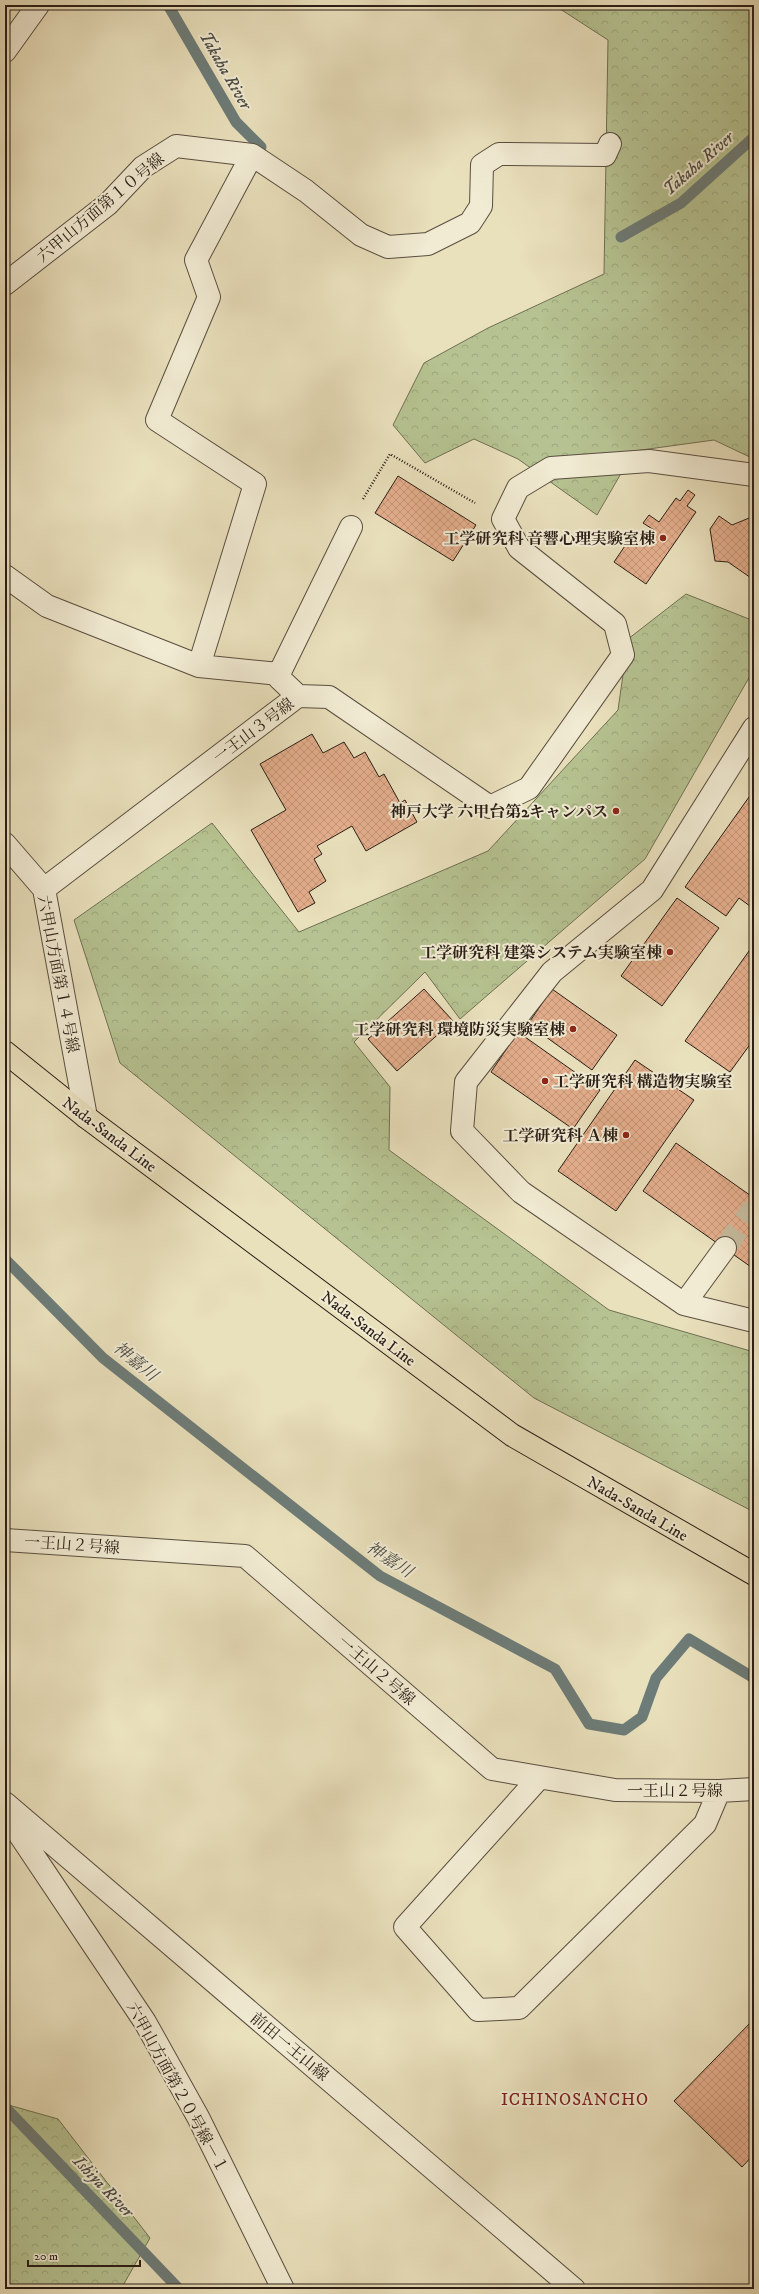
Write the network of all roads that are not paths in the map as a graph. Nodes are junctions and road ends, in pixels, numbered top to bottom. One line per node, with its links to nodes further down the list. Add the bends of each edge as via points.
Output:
1 (38, 5): 2 (street)
2 (5, 51)
3 (610, 144): 4 (street, 六甲山方面第１０号線, via 605,155 499,154 482,165 481,206 470,223 428,244 388,247 361,235 306,191)
4 (252, 155): 5 (street, 六甲山方面第１０号線, via 176,146 143,167 108,204); 9 (street, via 196,260 209,297 157,420 255,484)
5 (5, 284)
6 (754, 476): 11 (street, via 649,461 551,468 518,488 504,519 519,548 615,624 623,655 529,788 490,807 329,697)
7 (351, 527): 10 (street)
8 (5, 576): 9 (street, 一王山３号線, via 47,606)
9 (199, 666): 10 (street, 一王山３号線)
10 (279, 674): 11 (street, 一王山３号線, via 279,678)
11 (298, 696): 14 (street, 一王山３号線)
12 (754, 728): 18 (street, via 652,890 552,972 466,1082 462,1131 521,1192)
13 (5, 844): 14 (street, 六甲山方面第１４号線)
14 (44, 889): 16 (street, 六甲山方面第１４号線)
15 (5, 1052): 16 (main road, Nada-Sanda Line)
16 (86, 1117): 21 (main road, Nada-Sanda Line, via 512,1435)
17 (725, 1248): 18 (street)
18 (684, 1304): 19 (street)
19 (754, 1321)
20 (5, 1540): 22 (street, 一王山２号線, via 245,1556 492,1769)
21 (754, 1574)
22 (540, 1777): 24 (street, 一王山２号線, via 615,1790); 24 (street, via 405,1927 478,2010 520,2008 705,1824)
23 (754, 1789): 24 (street, 一王山２号線)
24 (718, 1791)
25 (5, 1803): 28 (street, 前田一王山線)
26 (5, 1813): 27 (street, 六甲山方面第２０号線－１, via 145,2022 198,2117)
27 (283, 2289)
28 (574, 2289)

